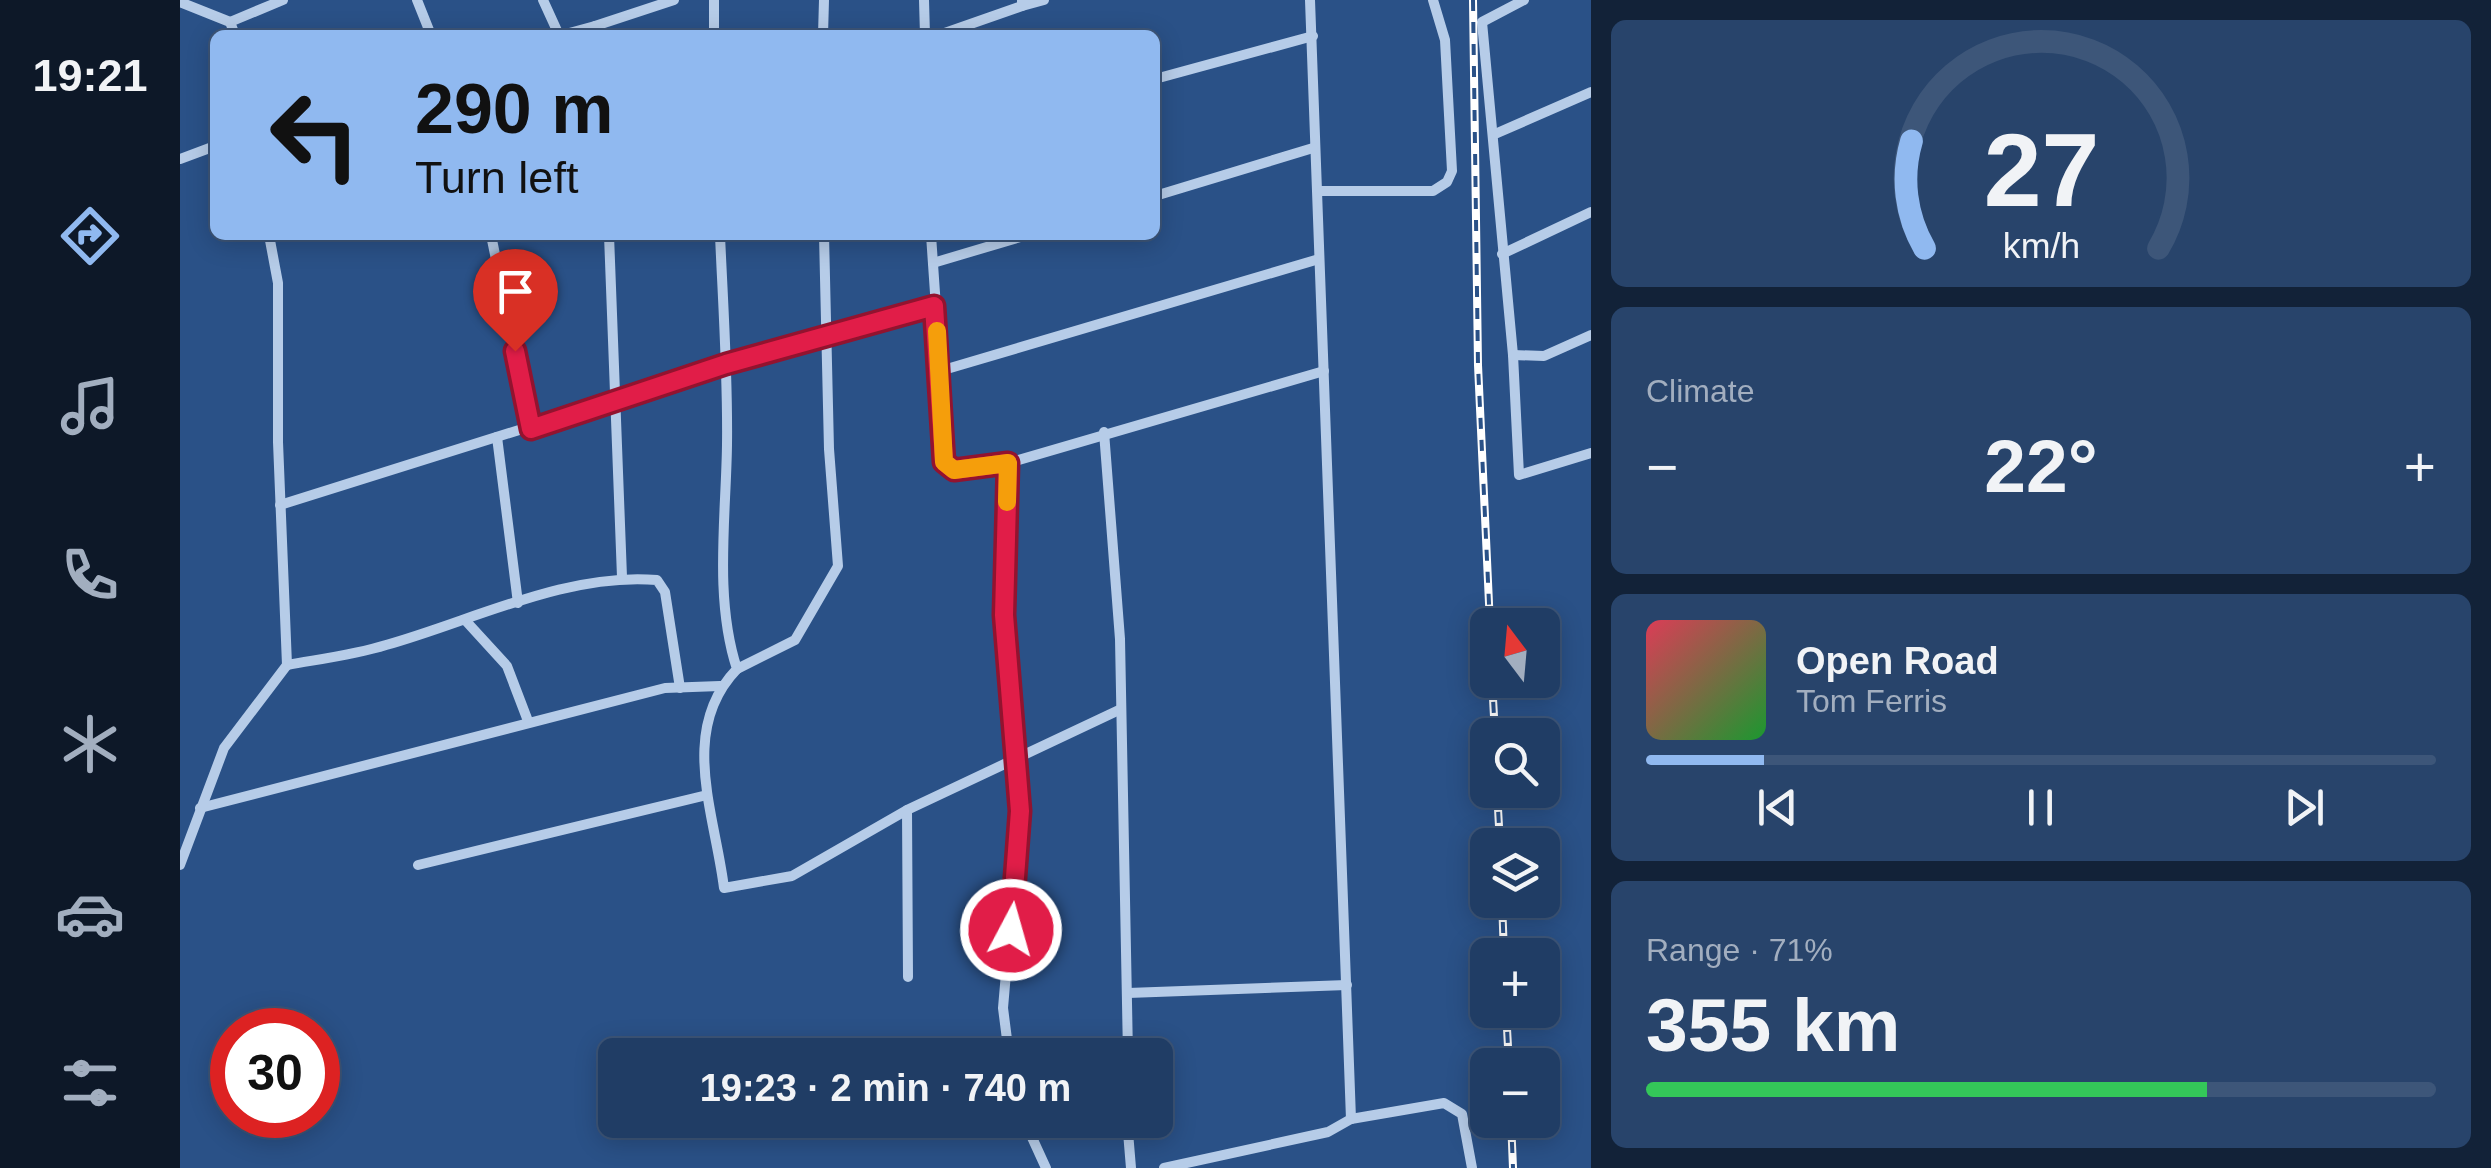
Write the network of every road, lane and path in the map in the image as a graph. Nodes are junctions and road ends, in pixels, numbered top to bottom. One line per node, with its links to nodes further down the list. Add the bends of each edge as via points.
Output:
1 (283, 0): 14 (street)
2 (417, 0): 16 (street)
3 (543, 0): 17 (street)
4 (674, 0): 18 (street)
5 (714, 0): 19 (street)
6 (824, 0): 20 (street)
7 (924, 0): 21 (street)
8 (1044, 0): 13 (street)
9 (1310, 0): 23 (street)
10 (1433, 0): 30 (street, via 1445,40 1452,171 1447,182 1433,191)
11 (1524, 0): 26 (street, via 1482,22)
12 (180, 2): 14 (street)
13 (1022, 3): 22 (street)
14 (230, 22): 15 (street)
15 (233, 30)
16 (429, 30)
17 (558, 30)
18 (596, 30)
19 (714, 30)
20 (823, 30)
21 (925, 30)
22 (952, 30)
23 (1313, 36): 24 (street); 28 (street)
24 (1160, 78)
25 (1591, 92): 26 (street)
26 (1495, 134): 40 (street)
27 (210, 148): 29 (street)
28 (1314, 148): 30 (street); 31 (street)
29 (180, 159)
30 (1320, 191): 41 (street)
31 (1160, 194)
32 (1591, 212): 40 (street)
33 (270, 240): 56 (street, via 278,283)
34 (492, 240): 51 (street)
35 (609, 240): 50 (street)
36 (720, 240): 47 (street)
37 (824, 240): 45 (street)
38 (932, 240): 42 (street)
39 (1010, 240): 42 (street)
40 (1502, 254): 46 (street)
41 (1319, 260): 48 (street); 49 (street)
42 (934, 263): 43 (street)
43 (934, 306): 45 (street); 48 (street)
44 (1591, 336): 46 (street, via 1544,356)
45 (826, 338): 47 (street); 61 (street, via 838,566 795,640)
46 (1514, 355): 54 (street, via 1519,475)
47 (726, 364): 50 (street); 61 (street, via 724,570)
48 (940, 371): 55 (street, via 948,467)
49 (1324, 371): 52 (street); 73 (street)
50 (612, 403): 51 (street); 57 (street)
51 (531, 429): 53 (street)
52 (1104, 432): 55 (street); 64 (street)
53 (498, 437): 56 (street); 58 (street)
54 (1591, 453)
55 (1008, 463): 66 (street, via 1004,615)
56 (280, 505): 60 (street)
57 (622, 577): 58 (street); 63 (street, via 657,580 665,592)
58 (518, 603): 59 (street)
59 (465, 620): 60 (street); 65 (street, via 507,666)
60 (287, 665): 68 (street, via 224,748)
61 (737, 668): 62 (street)
62 (720, 686): 63 (street); 67 (street, via 700,748)
63 (680, 688): 65 (street)
64 (1119, 710): 66 (street); 74 (street)
65 (528, 721): 68 (street)
66 (1015, 759): 69 (street); 75 (street, via 1020,852 1003,1008)
67 (706, 795): 69 (street, via 724,888 792,876); 71 (street)
68 (200, 808): 70 (street)
69 (907, 810): 72 (street)
70 (180, 865)
71 (418, 865)
72 (908, 977)
73 (1347, 985): 74 (street); 77 (street)
74 (1128, 993): 76 (street)
75 (1007, 1038)
76 (1128, 1038)
77 (1351, 1120): 82 (street, via 1328,1132); 83 (street, via 1455,1107)
78 (1032, 1138): 80 (street)
79 (1128, 1138): 81 (street)
80 (1046, 1168)
81 (1131, 1168)
82 (1164, 1168)
83 (1472, 1168)

